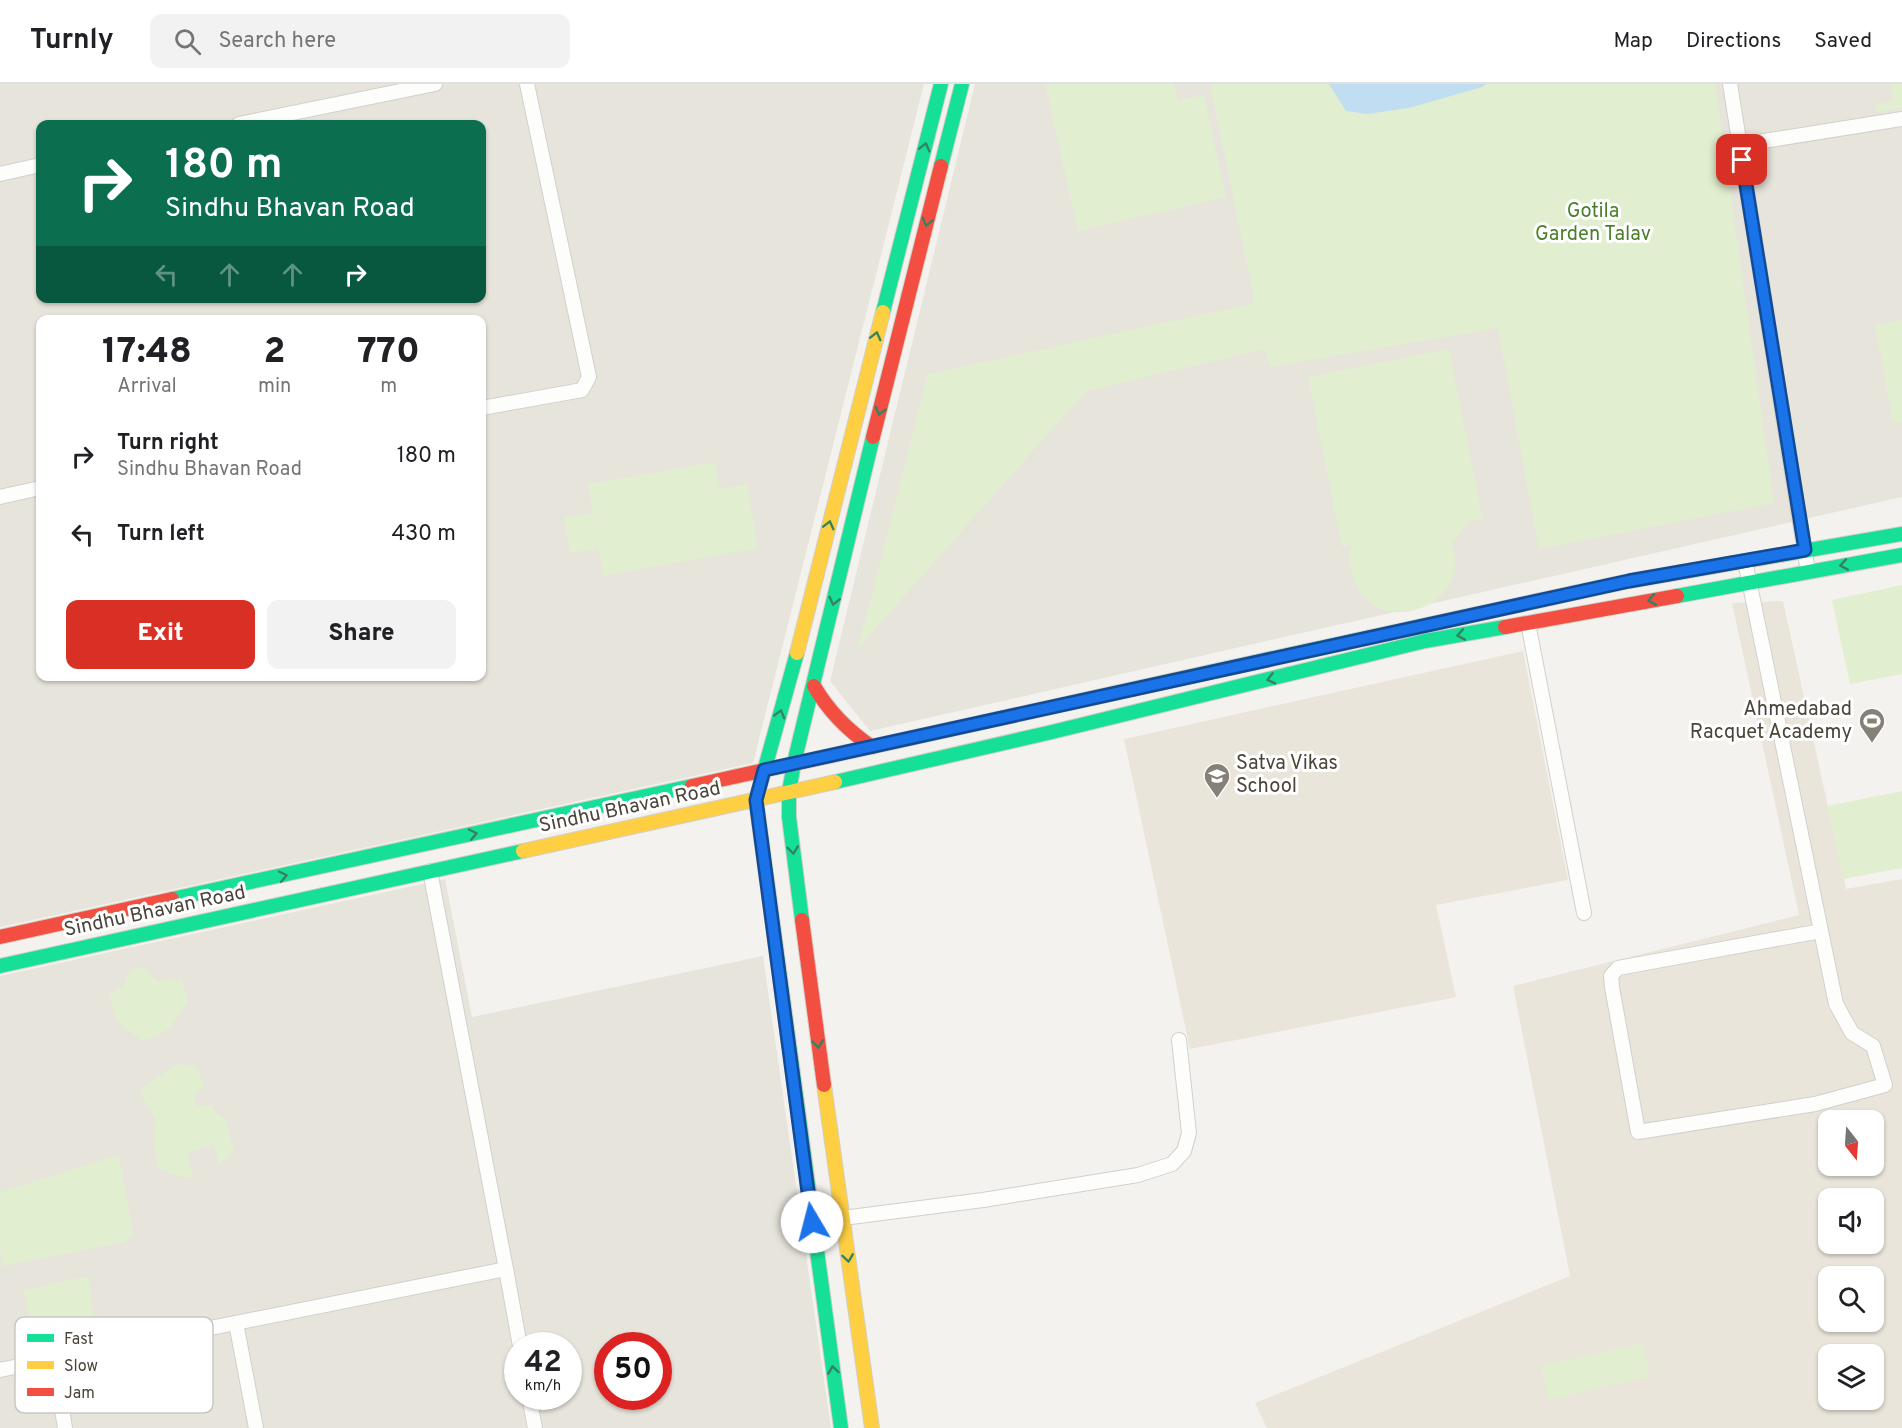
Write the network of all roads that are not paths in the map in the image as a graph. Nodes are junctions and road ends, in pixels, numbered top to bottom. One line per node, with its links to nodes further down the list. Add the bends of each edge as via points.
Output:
1 (435, 84): 7 (street)
2 (527, 84): 11 (street, via 590,377 582,390)
3 (941, 84): 24 (main road, one-way to 3, via 808,613)
4 (962, 84): 21 (main road, one-way to 21)
5 (1730, 84): 8 (street)
6 (1902, 119): 8 (street)
7 (258, 120)
8 (1739, 146): 15 (street)
9 (36, 166): 10 (street)
10 (0, 174)
11 (486, 407)
12 (36, 489): 13 (street)
13 (0, 496)
14 (1902, 534): 15 (main road, Sindhu Bhavan Road)
15 (1805, 550): 17 (main road, Sindhu Bhavan Road); 18 (street)
16 (1902, 555): 18 (main road, Sindhu Bhavan Road, one-way to 18)
17 (1745, 561): 19 (street); 22 (main road, Sindhu Bhavan Road, via 1629,581)
18 (1808, 572): 19 (main road, Sindhu Bhavan Road)
19 (1749, 582): 20 (main road, Sindhu Bhavan Road, one-way to 20); 29 (street)
20 (1528, 622): 25 (main road, Sindhu Bhavan Road, one-way to 25, via 1425,641); 28 (street)
21 (814, 686): 22 (main road, via 838,722); 23 (main road)
22 (872, 747): 23 (main road, Sindhu Bhavan Road)
23 (794, 763): 24 (main road, Sindhu Bhavan Road); 25 (main road)
24 (764, 770): 26 (main road); 30 (main road, Sindhu Bhavan Road, one-way to 24)
25 (789, 792): 26 (main road, Sindhu Bhavan Road); 33 (main road, one-way to 33, via 793,852)
26 (756, 800): 27 (main road, Sindhu Bhavan Road); 34 (main road)
27 (430, 872): 31 (main road, Sindhu Bhavan Road); 35 (street)
28 (1584, 913)
29 (1821, 931): 29 (street, via 1618,968 1611,976 1612,987 1638,1132 1815,1104 1885,1085 1873,1046 1851,1033 1836,1004)
30 (0, 938)
31 (0, 966)
32 (1179, 1040): 33 (street, via 1189,1133 1184,1151 1172,1164 1138,1175)
33 (842, 1218): 34 (street); 47 (main road, one-way to 47)
34 (812, 1222): 46 (main road, one-way to 34)
35 (506, 1269): 36 (street); 38 (street)
36 (236, 1323): 37 (street); 44 (street)
37 (213, 1328)
38 (517, 1332)
39 (15, 1367): 40 (street)
40 (0, 1370)
41 (532, 1410): 45 (street)
42 (63, 1413): 43 (street)
43 (65, 1428)
44 (256, 1428)
45 (535, 1428)
46 (841, 1428)
47 (872, 1428)

